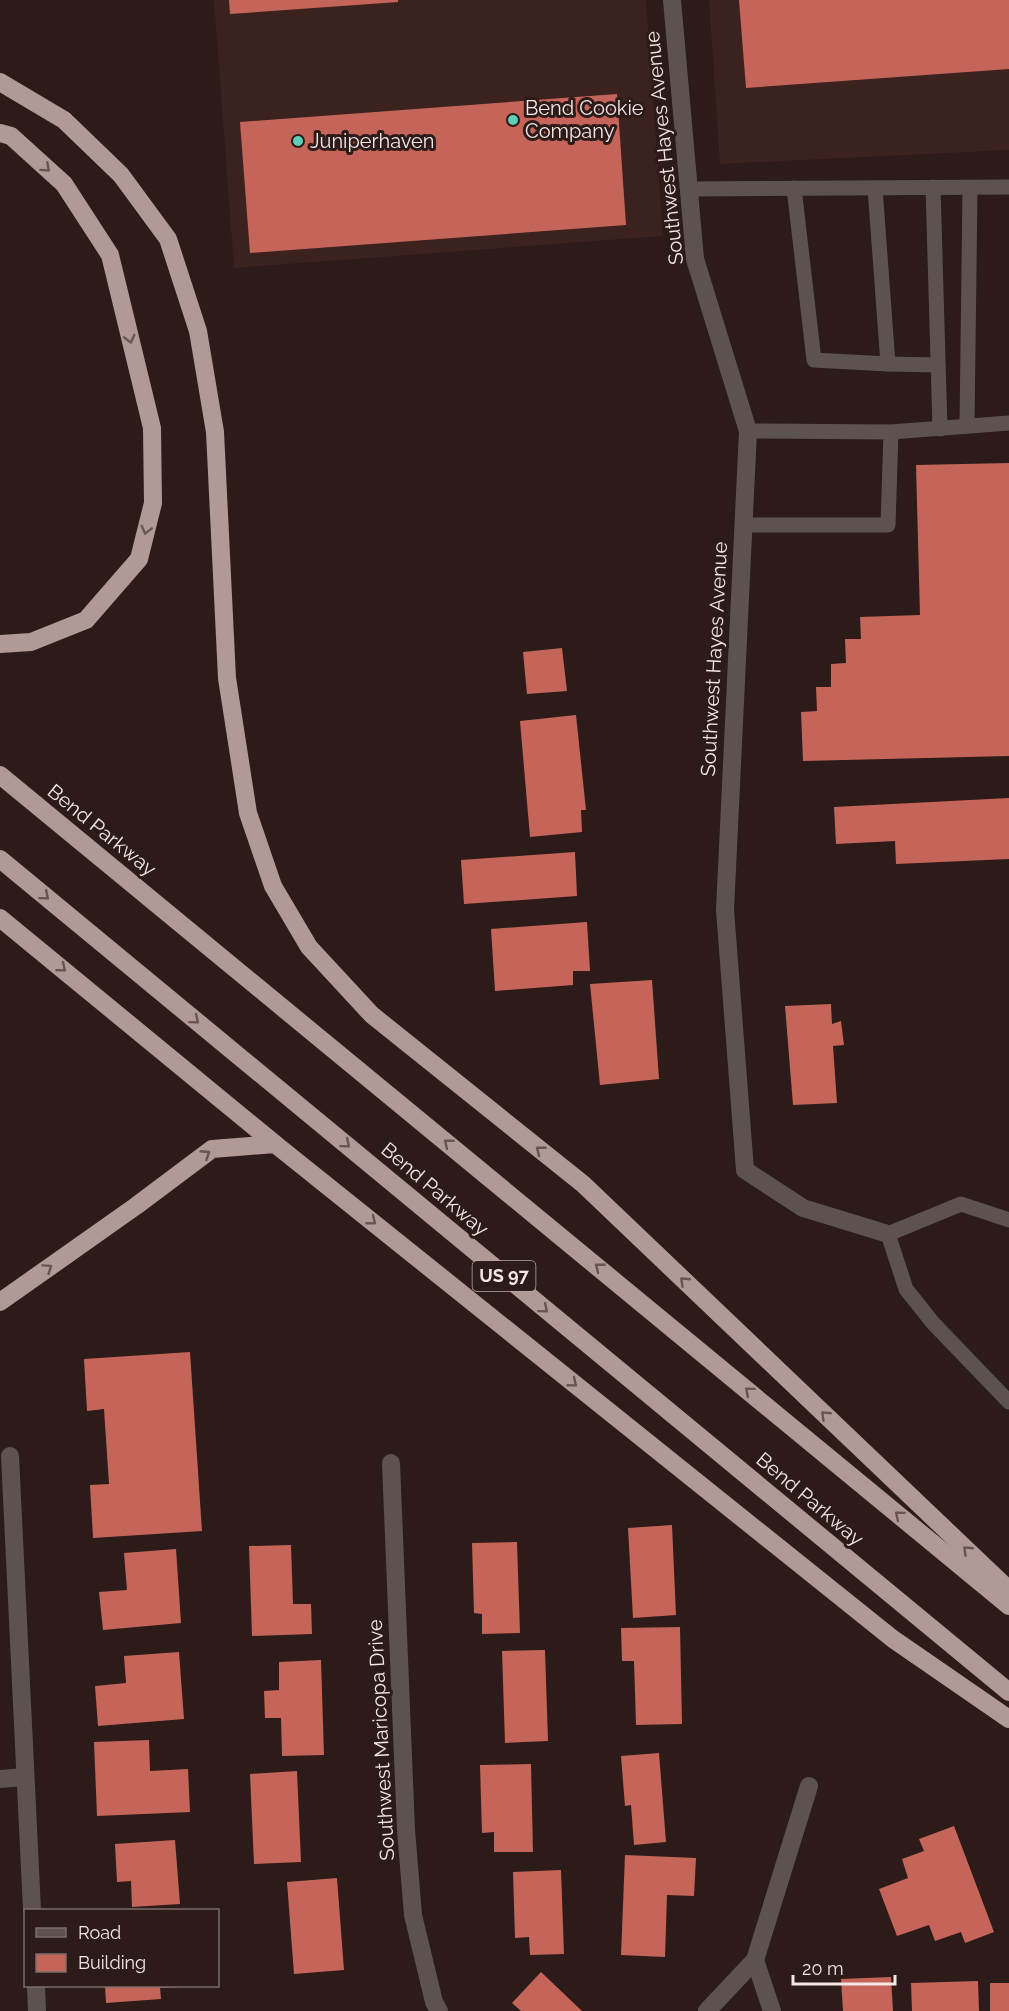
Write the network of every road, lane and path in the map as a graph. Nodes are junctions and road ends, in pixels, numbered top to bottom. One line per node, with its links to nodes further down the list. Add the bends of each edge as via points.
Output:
1 (672, 0): 9 (street, Southwest Hayes Avenue)
2 (0, 82): 29 (highway, one-way to 2, via 583,1184 372,1015 309,947 273,886 248,813 227,678 215,432 198,331 168,239 122,175 64,120)
3 (0, 133): 18 (highway, one-way to 18, via 11,136 64,184 110,255 152,428 153,503 139,559 86,620 31,642)
4 (1009, 187): 8 (lane)
5 (794, 188): 6 (lane); 9 (lane); 10 (lane, via 813,360)
6 (874, 188): 7 (lane); 10 (lane)
7 (933, 188): 8 (lane); 11 (lane)
8 (970, 188): 13 (lane)
9 (689, 189): 15 (street, Southwest Hayes Avenue, via 695,260)
10 (888, 364): 11 (lane)
11 (938, 365): 14 (lane)
12 (1009, 423): 13 (lane)
13 (967, 426): 14 (lane)
14 (940, 429): 16 (lane)
15 (748, 431): 16 (lane); 17 (street, Southwest Hayes Avenue)
16 (891, 432): 17 (lane, via 888,525)
17 (744, 525): 24 (street, Southwest Hayes Avenue, via 725,910 746,1170 803,1208)
18 (0, 644)
19 (0, 775): 30 (highway, Bend Parkway, one-way to 19)
20 (0, 859): 31 (highway, Bend Parkway / US 97, one-way to 31)
21 (0, 918): 22 (highway, one-way to 22)
22 (275, 1144): 25 (highway, one-way to 22, via 212,1149); 32 (highway, one-way to 32, via 893,1639)
23 (1009, 1220): 24 (lane, via 961,1204)
24 (888, 1234): 26 (lane, via 906,1289)
25 (0, 1302)
26 (1009, 1402)
27 (10, 1456): 33 (street)
28 (391, 1463): 40 (street, Southwest Maricopa Drive, via 413,1915)
29 (1009, 1590)
30 (1009, 1606)
31 (1009, 1692)
32 (1009, 1719)
33 (25, 1777): 34 (street); 36 (street)
34 (0, 1779)
35 (809, 1786): 37 (street)
36 (32, 1909)
37 (755, 1960): 41 (street); 42 (street)
38 (36, 1987): 39 (street)
39 (38, 2011)
40 (439, 2011)
41 (707, 2011)
42 (772, 2011)

